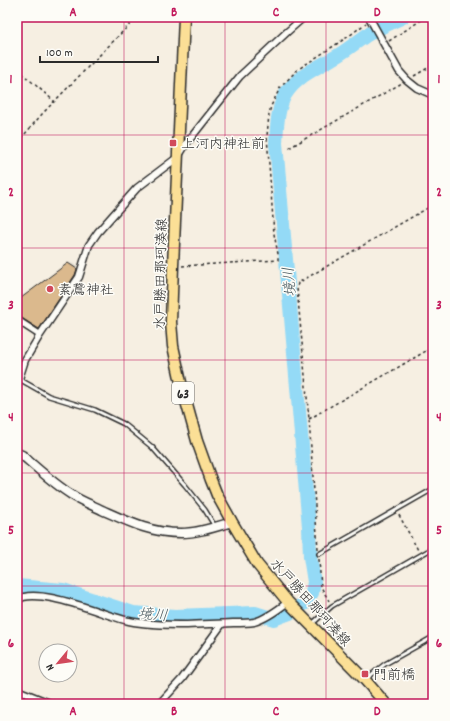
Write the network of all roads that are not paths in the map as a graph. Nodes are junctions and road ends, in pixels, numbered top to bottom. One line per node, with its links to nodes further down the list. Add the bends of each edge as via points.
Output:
1 (184, 17): 5 (main road, 水戸勝田那珂湊線 / 63)
2 (304, 17): 5 (street, via 240,76)
3 (370, 20): 4 (street, via 407,80)
4 (433, 95)
5 (178, 157): 7 (street, via 137,188 98,232 89,245 79,277); 11 (main road, 水戸勝田那珂湊線 / 63, via 171,322 173,346 197,441 217,495)
6 (17, 320): 7 (street)
7 (40, 335): 8 (street, via 26,360)
8 (18, 382): 12 (lane, via 49,396 95,410 124,424 152,447 205,510)
9 (17, 453): 12 (street, via 73,496 135,524 149,529 182,533)
10 (433, 489): 14 (lane)
11 (232, 522): 12 (street); 16 (main road, 水戸勝田那珂湊線 / 63, via 257,564)
12 (215, 527)
13 (433, 548): 18 (lane, via 332,606)
14 (319, 554)
15 (17, 600): 17 (street, via 29,596 57,599 147,624)
16 (288, 602): 17 (street, via 254,622); 18 (main road, 水戸勝田那珂湊線 / 63)
17 (222, 624): 23 (street, via 182,679)
18 (311, 625): 20 (main road, 水戸勝田那珂湊線 / 63)
19 (433, 637): 20 (lane, via 385,664)
20 (365, 680): 24 (main road, 水戸勝田那珂湊線 / 63)
21 (17, 690): 22 (street)
22 (52, 704)
23 (159, 704)
24 (386, 704)

